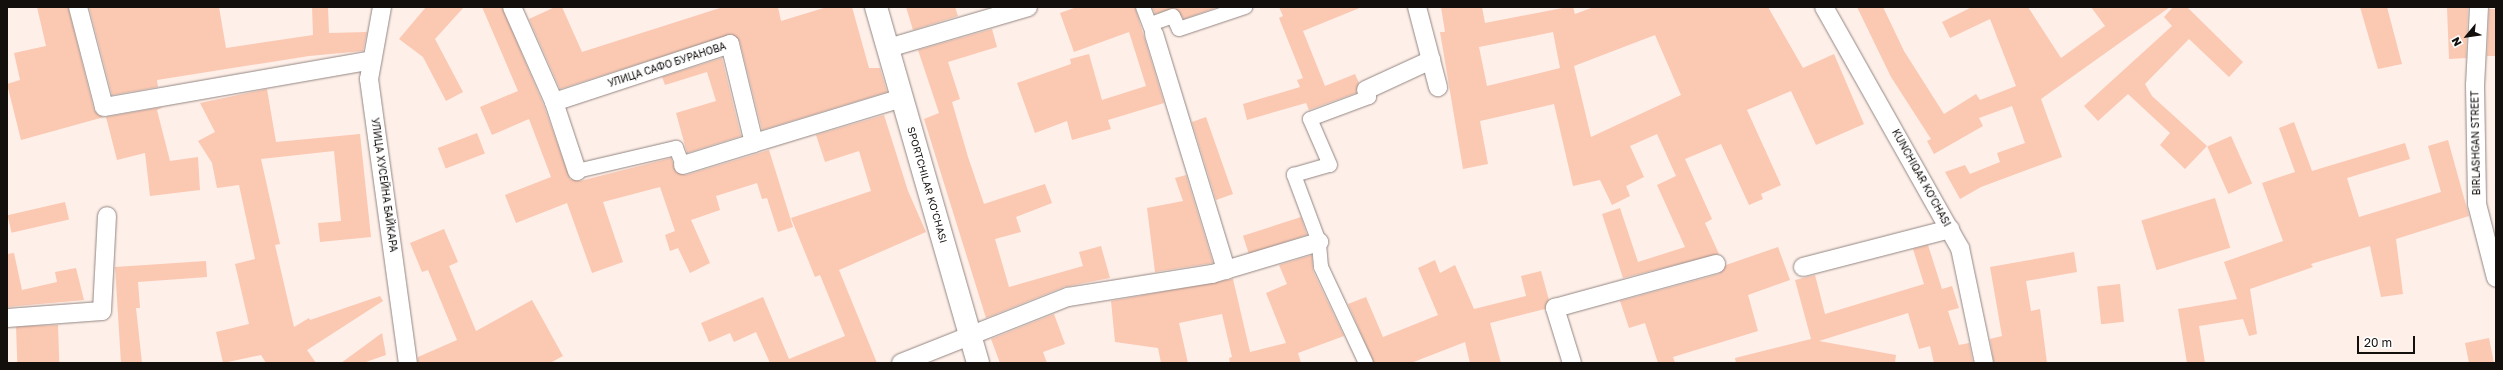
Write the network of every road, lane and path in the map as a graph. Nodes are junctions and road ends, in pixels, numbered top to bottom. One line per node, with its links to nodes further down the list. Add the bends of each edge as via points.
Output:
1 (78, 7): 13 (street, via 104,108)
2 (382, 7): 13 (street, УЛИЦА ХУСЕЙНА БАЙКАРА)
3 (512, 7): 18 (street)
4 (876, 7): 12 (street, SPORTCHILAR KO‘CHASI)
5 (1028, 7): 12 (street)
6 (1143, 7): 11 (street)
7 (1245, 7): 11 (street, via 1179,29 1173,16)
8 (1417, 7): 14 (street)
9 (1824, 7): 23 (street, KUNCHIQAR KO'CHASI)
10 (2479, 7): 28 (street, BIRLASHGAN STREET, via 2475,85 2477,204)
11 (1152, 29): 27 (street)
12 (888, 48): 17 (street, SPORTCHILAR KO‘CHASI)
13 (372, 60): 31 (street, УЛИЦА ХУСЕЙНА БАЙКАРА, via 369,79)
14 (1431, 60): 15 (street); 16 (street)
15 (1438, 87)
16 (1366, 90): 24 (street, via 1369,97 1310,119 1330,165 1294,175)
17 (902, 98): 19 (street); 30 (street, SPORTCHILAR KO‘CHASI)
18 (554, 102): 19 (street, УЛИЦА САФО БУРАНОВА, via 730,44); 21 (street)
19 (754, 143): 20 (street)
20 (683, 165): 21 (street, via 676,148)
21 (577, 172)
22 (107, 216): 29 (street, via 102,311)
23 (1950, 228): 26 (street); 36 (street, KUNCHIQAR KO'CHASI, via 1960,248)
24 (1319, 242): 27 (street); 34 (street, via 1321,267)
25 (1716, 264): 35 (street, via 1555,308)
26 (1803, 267)
27 (1226, 270): 30 (street, via 1068,297)
28 (2496, 278)
29 (7, 318)
30 (970, 335): 32 (street); 33 (street, SPORTCHILAR KO‘CHASI)
31 (408, 363)
32 (901, 363)
33 (978, 363)
34 (1366, 363)
35 (1572, 363)
36 (1984, 363)

